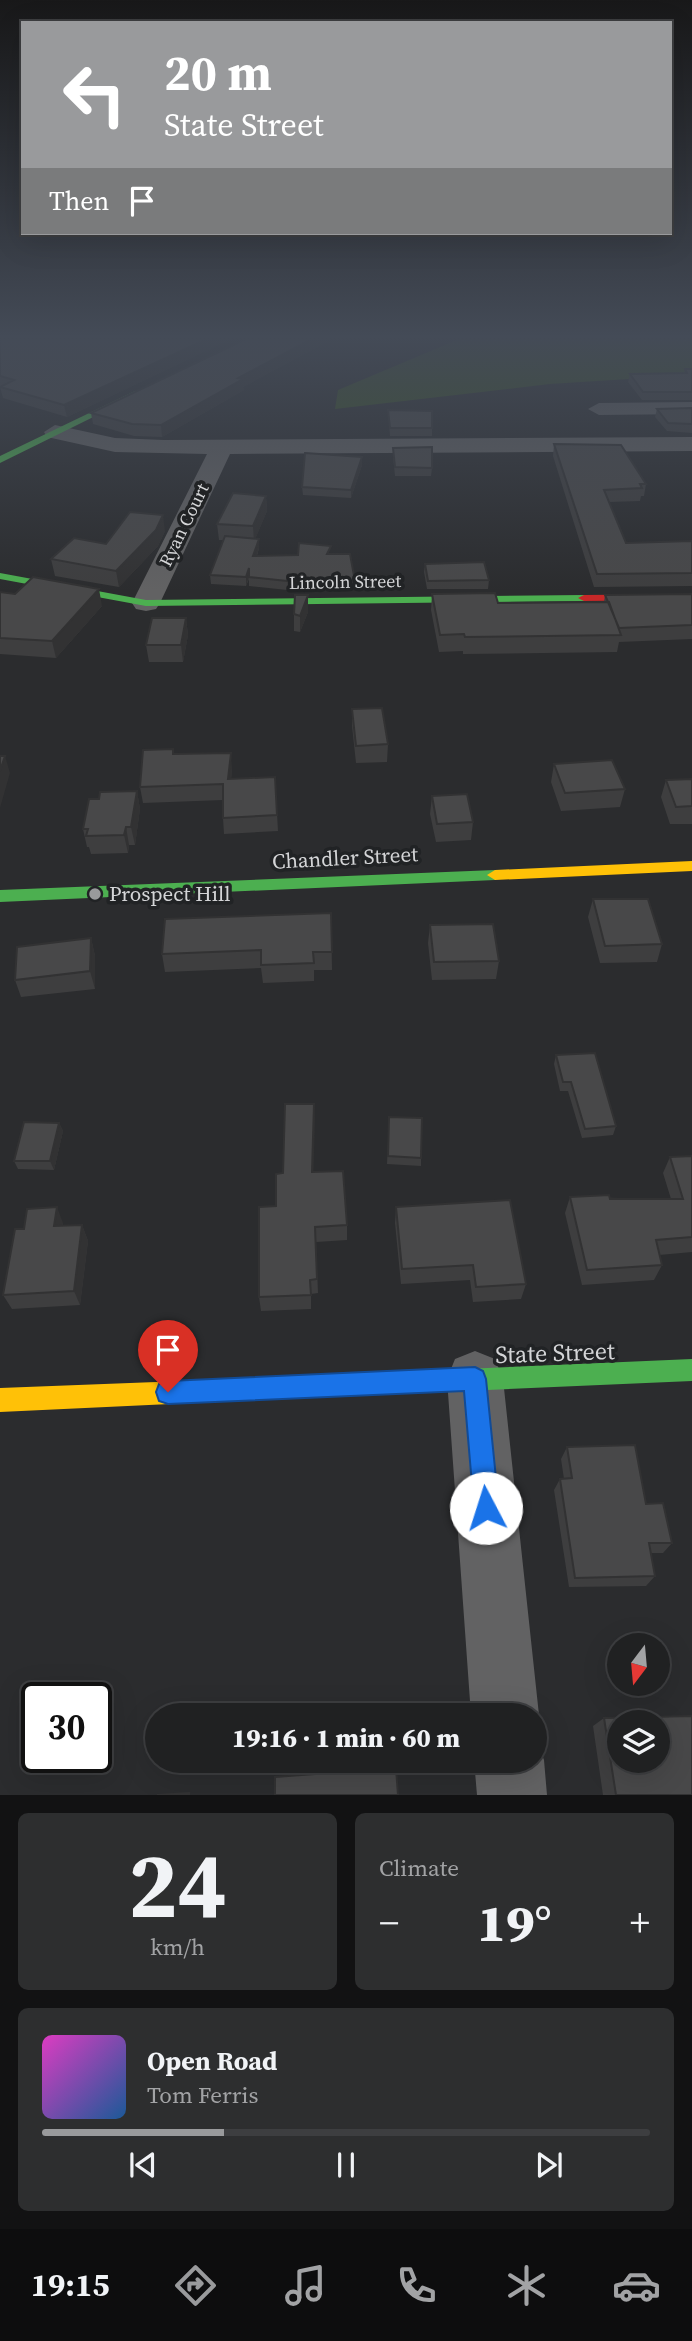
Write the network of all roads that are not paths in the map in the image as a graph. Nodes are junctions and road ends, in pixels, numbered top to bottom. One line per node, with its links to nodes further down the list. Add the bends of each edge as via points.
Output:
1 (75, 423): 2 (main road)
2 (55, 432): 4 (street, via 116,444); 5 (main road)
3 (692, 444): 4 (street)
4 (222, 447): 8 (street, Ryan Court)
5 (0, 460)
6 (0, 576): 8 (main road, Lincoln Street)
7 (692, 597): 8 (main road, Lincoln Street)
8 (146, 603)
9 (692, 866): 10 (main road, Chandler Street)
10 (0, 896)
11 (692, 1370): 12 (main road, State Street)
12 (475, 1379): 13 (main road, State Street); 14 (street)
13 (0, 1400)
14 (504, 1703)
15 (510, 1773): 16 (street)
16 (512, 1795)

